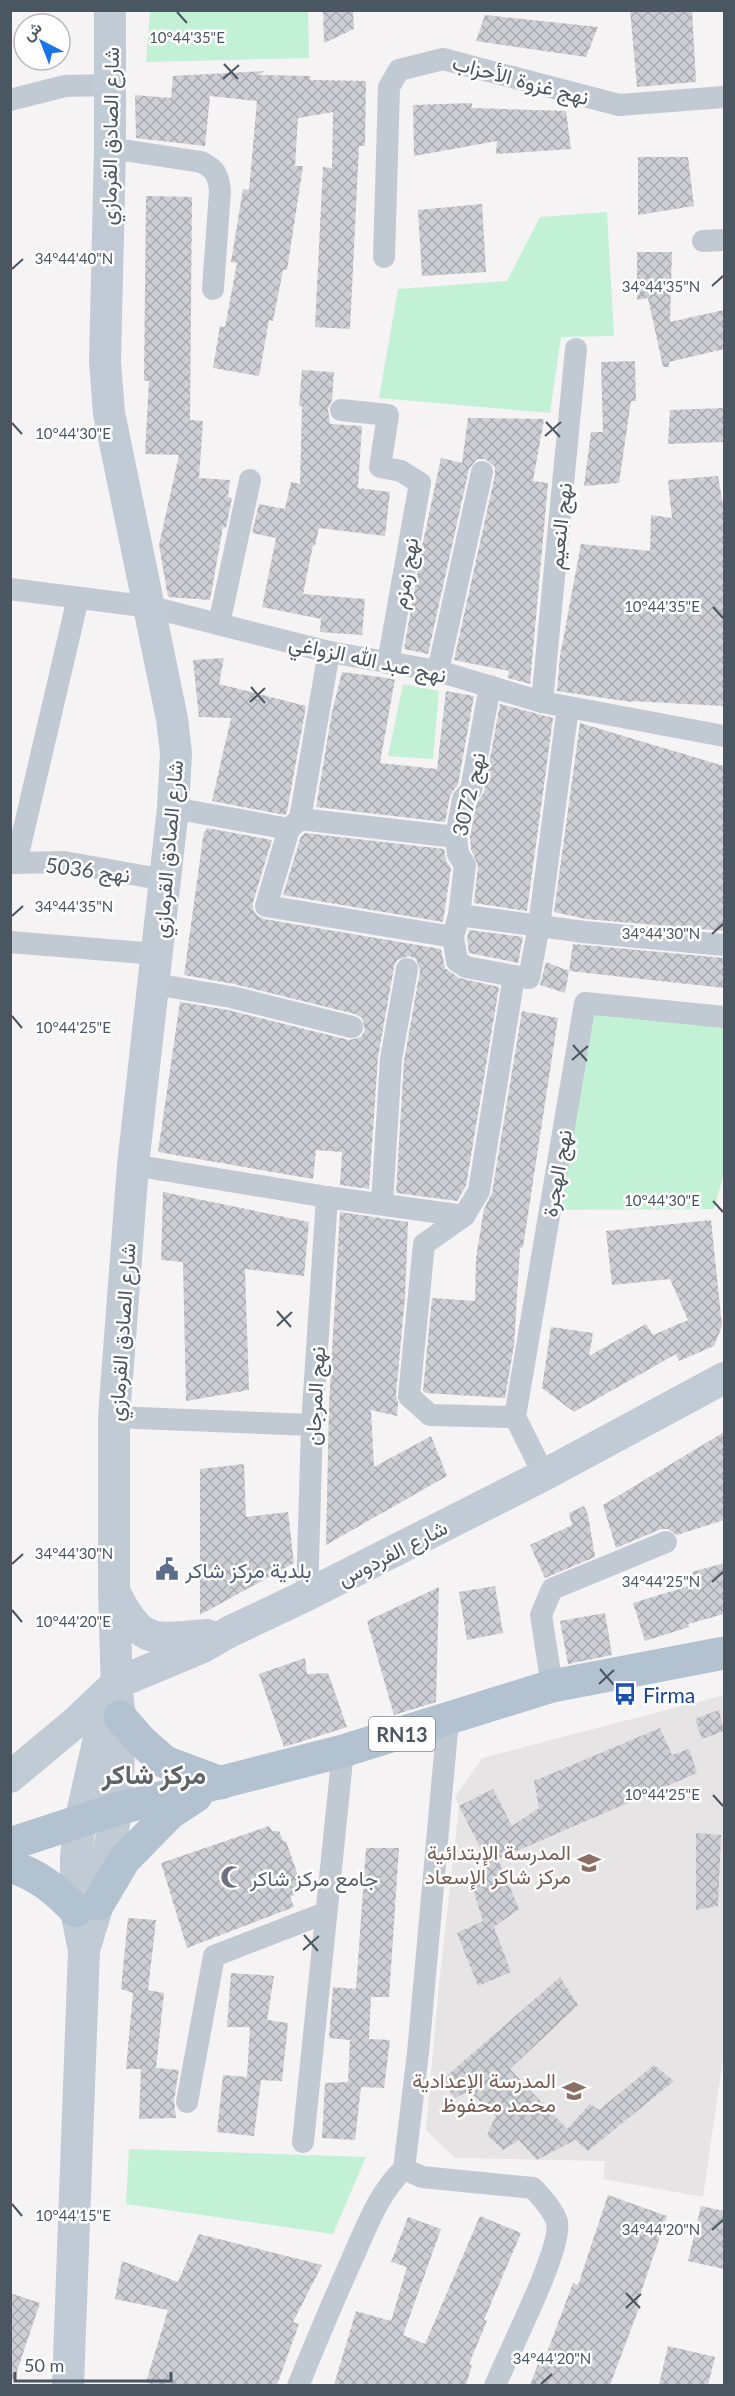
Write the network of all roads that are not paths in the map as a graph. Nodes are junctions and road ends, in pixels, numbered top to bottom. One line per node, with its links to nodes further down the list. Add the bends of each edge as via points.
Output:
1 (110, 10): 2 (main road, شارع الصادق القرمازي)
2 (111, 85): 4 (street, via 65,86); 5 (main road, شارع الصادق القرمازي)
3 (724, 97): 6 (street, نهج غزوة الأحزاب, via 619,105 443,59 399,70 389,87)
4 (10, 100)
5 (110, 148): 7 (street, via 201,162 213,168 220,191); 14 (main road, شارع الصادق القرمازي, via 104,309 109,413)
6 (384, 257)
7 (213, 288)
8 (576, 349): 20 (street, نهج النعيم)
9 (341, 410): 17 (street, نهج زمزم, via 388,415 380,467 401,471 420,483)
10 (482, 472): 18 (street)
11 (250, 480): 15 (street)
12 (10, 589): 13 (street, نهج عبد الله الزواغي)
13 (78, 598): 14 (street, نهج عبد الله الزواغي); 26 (street)
14 (151, 607): 15 (street, نهج عبد الله الزواغي); 23 (main road, شارع الصادق القرمازي, via 176,753)
15 (219, 624): 16 (street, نهج عبد الله الزواغي)
16 (329, 652): 17 (street, نهج عبد الله الزواغي); 24 (street)
17 (388, 663): 18 (street, نهج عبد الله الزواغي)
18 (438, 671): 19 (street, نهج عبد الله الزواغي)
19 (490, 686): 20 (street, نهج عبد الله الزواغي); 25 (street, نهج 3072, via 471,790 463,799)
20 (542, 702): 21 (street, نهج عبد الله الزواغي)
21 (568, 707): 22 (street, نهج عبد الله الزواغي); 29 (street)
22 (724, 736)
23 (173, 808): 24 (street); 27 (main road, شارع الصادق القرمازي)
24 (295, 824): 25 (street); 28 (street, via 266,906)
25 (456, 837): 28 (street, نهج 3072, via 458,854 465,865)
26 (13, 863): 27 (street, نهج 5036, via 64,862)
27 (165, 880): 32 (main road, شارع الصادق القرمازي)
28 (456, 926): 29 (street); 34 (street, via 457,961 466,967)
29 (539, 926): 31 (street); 34 (street, via 530,978)
30 (10, 942): 32 (street)
31 (724, 945)
32 (155, 969): 36 (street, via 231,997); 37 (main road, شارع الصادق القرمازي)
33 (407, 969): 39 (street, via 391,1059)
34 (514, 976): 40 (street, via 479,1191)
35 (724, 1017): 43 (street, نهج الهجرة, via 585,1003)
36 (352, 1027)
37 (133, 1165): 38 (street); 42 (main road, شارع الصادق القرمازي)
38 (327, 1197): 39 (street); 44 (street, نهج المرجان)
39 (382, 1203): 40 (street)
40 (464, 1216): 43 (street, via 424,1244 409,1396 430,1415)
41 (724, 1378): 45 (main road, شارع الفردوس)
42 (114, 1417): 44 (street); 47 (main road, شارع الصادق القرمازي)
43 (515, 1417): 45 (street)
44 (312, 1425): 48 (street, نهج المرجان)
45 (544, 1475): 48 (main road, شارع الفردوس)
46 (666, 1542): 51 (street, via 552,1589 541,1615)
47 (114, 1591): 49 (main road, via 128,1617 144,1634 166,1639); 52 (main road, شارع الصادق القرمازي)
48 (307, 1595): 49 (main road, شارع الفردوس)
49 (229, 1632): 52 (main road, شارع الفردوس)
50 (724, 1653): 51 (main road, RN13)
51 (552, 1686): 53 (main road, RN13)
52 (118, 1697): 55 (main road, شارع الفردوس, via 76,1722); 56 (main road, via 142,1742 165,1762); 57 (main road, شارع الصادق القرمازي); 58 (main road, شارع الصادق القرمازي, via 102,1725)
53 (448, 1720): 54 (main road, RN13); 65 (street)
54 (343, 1751): 56 (main road, RN13); 62 (street)
55 (10, 1777)
56 (216, 1784): 57 (main road, RN13); 61 (main road, via 170,1813 124,1860)
57 (117, 1809): 58 (main road, RN13); 61 (main road, شارع الصادق القرمازي)
58 (81, 1822): 59 (main road, RN13); 61 (main road, شارع الصادق القرمازي, via 76,1856)
59 (10, 1845)
60 (10, 1866): 61 (main road)
61 (87, 1907): 66 (main road)
62 (325, 1913): 63 (street, via 214,1956); 64 (street)
63 (188, 2102)
64 (303, 2142)
65 (404, 2169): 67 (street, via 389,2183 376,2207); 68 (street, via 422,2177 533,2188 557,2223 553,2256)
66 (68, 2385)
67 (298, 2385)
68 (495, 2385)

